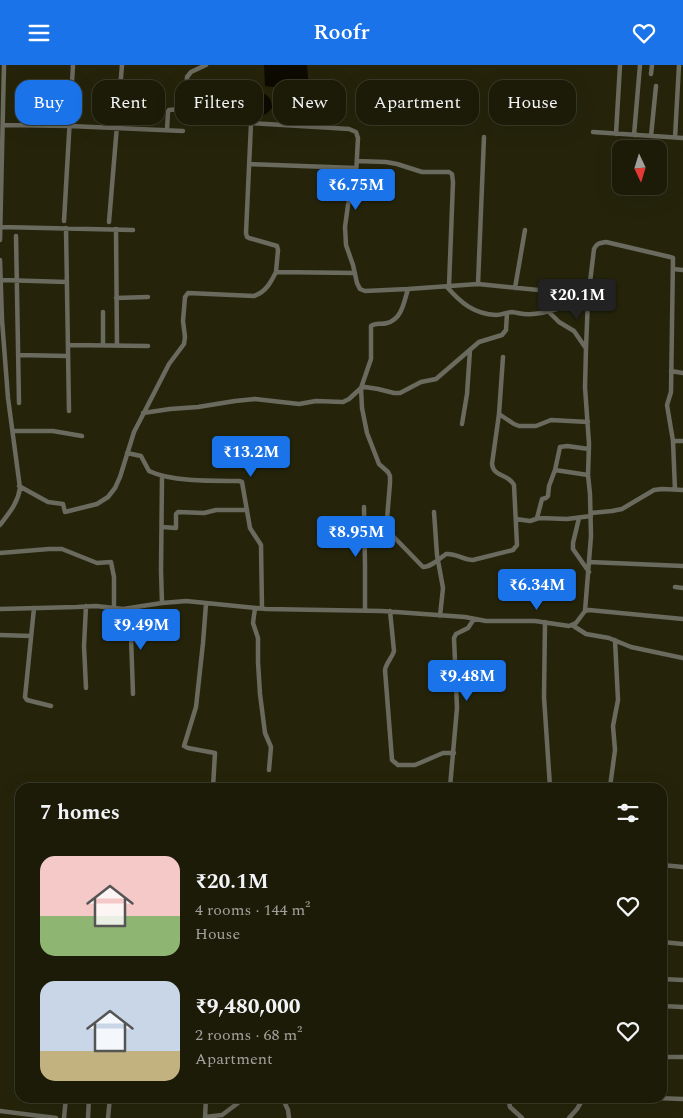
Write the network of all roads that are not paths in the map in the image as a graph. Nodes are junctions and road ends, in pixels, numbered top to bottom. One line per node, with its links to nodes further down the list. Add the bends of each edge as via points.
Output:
1 (4, 65): 9 (street)
2 (73, 65): 19 (street)
3 (122, 65): 20 (street)
4 (206, 65): 11 (street, via 191,71)
5 (620, 65): 24 (street)
6 (640, 65): 25 (street)
7 (652, 65): 10 (street)
8 (679, 65): 28 (street)
9 (2, 72): 15 (street)
10 (651, 74)
11 (187, 80)
12 (656, 86): 26 (street)
13 (175, 110): 21 (street, via 168,111)
14 (263, 124): 30 (street, via 353,130 358,137)
15 (4, 125): 16 (street); 35 (street)
16 (15, 125)
17 (26, 125): 19 (street)
18 (251, 125): 31 (street)
19 (70, 126): 20 (street); 33 (street)
20 (117, 128): 21 (street); 34 (street)
21 (167, 130): 22 (street)
22 (183, 131)
23 (593, 132): 24 (street)
24 (616, 134): 25 (street)
25 (634, 135): 26 (street)
26 (651, 136): 28 (street)
27 (484, 137): 50 (street)
28 (675, 138): 29 (street)
29 (683, 138)
30 (356, 161): 32 (street); 51 (street, via 386,162 422,172 452,174)
31 (249, 164): 32 (street); 45 (street, via 246,235 277,246)
32 (356, 168): 46 (street, via 345,227 346,245)
33 (64, 221)
34 (109, 222)
35 (0, 227): 36 (street); 41 (street)
36 (66, 228): 37 (street); 49 (street)
37 (116, 229): 38 (street); 57 (street)
38 (133, 230)
39 (524, 230): 52 (street)
40 (16, 236): 48 (street)
41 (0, 240)
42 (0, 260): 47 (street)
43 (673, 269): 44 (street); 56 (street, via 670,257 599,243 594,249); 72 (street)
44 (683, 270)
45 (276, 272): 46 (street); 77 (street, via 271,283 258,295 186,295 185,341 169,364)
46 (355, 273): 53 (street, via 358,287 362,290)
47 (1, 280): 48 (street); 62 (street)
48 (16, 281): 49 (street); 69 (street)
49 (67, 282): 63 (street)
50 (478, 284): 51 (street); 52 (street)
51 (448, 287): 53 (street); 61 (street, via 462,303 475,311 495,315)
52 (515, 288): 54 (street)
53 (408, 289): 74 (street, via 399,316 388,323 371,326 371,359)
54 (543, 291): 56 (street); 58 (street)
55 (148, 297): 57 (street)
56 (589, 297): 58 (street); 67 (street)
57 (116, 298): 65 (street)
58 (555, 309): 60 (street)
59 (103, 311): 64 (street)
60 (548, 311): 61 (street); 67 (street, via 574,331)
61 (507, 313): 68 (street, via 504,333 482,341)
62 (1, 320): 81 (street)
63 (68, 345): 64 (street); 70 (street)
64 (103, 345): 65 (street)
65 (116, 345): 66 (street)
66 (148, 345)
67 (586, 348): 79 (street)
68 (470, 350): 74 (street, via 436,379 421,382 402,392); 80 (street)
69 (18, 355): 70 (street); 75 (street)
70 (68, 355): 76 (street)
71 (503, 357): 78 (street)
72 (671, 371): 73 (street); 83 (street, via 667,405)
73 (683, 373)
74 (361, 388): 77 (street, via 343,402 303,404 255,399); 103 (street, via 367,433 379,465 390,476 389,531 423,567)
75 (19, 403)
76 (69, 411)
77 (144, 413): 86 (street)
78 (499, 414): 79 (street, via 519,425 536,426 551,420); 99 (street, via 493,468 513,482)
79 (588, 422): 85 (street)
80 (462, 424)
81 (12, 431): 82 (street); 90 (street)
82 (82, 435)
83 (673, 441): 84 (street); 91 (street)
84 (683, 441)
85 (589, 449): 87 (street, via 561,447); 88 (street)
86 (127, 453): 89 (street, via 142,457 148,471); 90 (street, via 112,493 92,506 65,512 63,504 48,502)
87 (555, 470): 88 (street); 98 (street, via 548,496 542,499)
88 (588, 475): 96 (street)
89 (162, 476): 94 (street, via 241,481); 101 (street)
90 (19, 486): 100 (street, via 15,504)
91 (675, 490): 92 (street); 96 (street, via 654,490 622,509)
92 (683, 491)
93 (364, 507): 118 (street)
94 (247, 510): 101 (street, via 178,512 176,528); 116 (street, via 250,528 262,549)
95 (434, 512): 103 (street)
96 (591, 515): 97 (street); 104 (street)
97 (579, 517): 98 (street); 106 (street, via 573,549)
98 (537, 518): 99 (street, via 530,521)
99 (516, 519): 103 (street, via 517,545 513,550 473,561 452,553)
100 (0, 525)
101 (162, 527): 109 (street)
102 (0, 553): 114 (street, via 56,549 97,563 111,562)
103 (438, 560): 121 (street, via 443,588)
104 (589, 562): 105 (street); 106 (street)
105 (683, 567)
106 (588, 572): 120 (street)
107 (675, 587): 108 (street)
108 (683, 588)
109 (162, 603): 110 (street, via 186,601); 115 (street)
110 (206, 604): 112 (street); 135 (street, via 196,707 184,746 215,753)
111 (86, 606): 113 (street); 114 (street); 130 (street)
112 (255, 607): 116 (street); 134 (street, via 253,623 258,638 264,733 271,748)
113 (34, 608): 117 (street); 127 (street)
114 (114, 608): 115 (street)
115 (130, 608): 131 (street)
116 (262, 608): 118 (street)
117 (0, 609)
118 (365, 610): 119 (street)
119 (390, 611): 121 (street); 133 (street, via 394,651 385,670 392,760 398,765 415,765 440,753)
120 (585, 611): 123 (street); 125 (street)
121 (440, 616): 122 (street)
122 (474, 619): 124 (street); 133 (street, via 468,628 454,637 458,708)
123 (683, 619)
124 (545, 622): 125 (street); 137 (street, via 544,697)
125 (572, 625): 128 (street, via 586,634)
126 (0, 635): 127 (street)
127 (30, 637): 132 (street, via 25,697)
128 (615, 640): 129 (street, via 627,646); 138 (street, via 618,700)
129 (682, 657)
130 (86, 688)
131 (133, 694)
132 (51, 705)
133 (454, 753): 136 (street)
134 (269, 770)
135 (213, 783)
136 (450, 783)
137 (550, 783)
138 (610, 783)
139 (667, 865): 140 (street)
140 (683, 867)
141 (667, 942): 142 (street)
142 (683, 944)
143 (667, 979): 144 (street)
144 (683, 980)
145 (667, 1006): 146 (street)
146 (683, 1007)
147 (667, 1057): 148 (street)
148 (683, 1057)
149 (667, 1098): 150 (street)
150 (683, 1099)
151 (65, 1103): 162 (street)
152 (89, 1103): 163 (street)
153 (109, 1103): 164 (street)
154 (206, 1103): 160 (street)
155 (238, 1103): 160 (street, via 222,1115)
156 (285, 1103): 165 (street)
157 (509, 1103): 166 (street)
158 (580, 1103): 167 (street)
159 (0, 1111): 161 (street)
160 (205, 1117)
161 (56, 1118)
162 (64, 1118)
163 (88, 1118)
164 (108, 1118)
165 (289, 1118)
166 (522, 1118)
167 (569, 1118)

